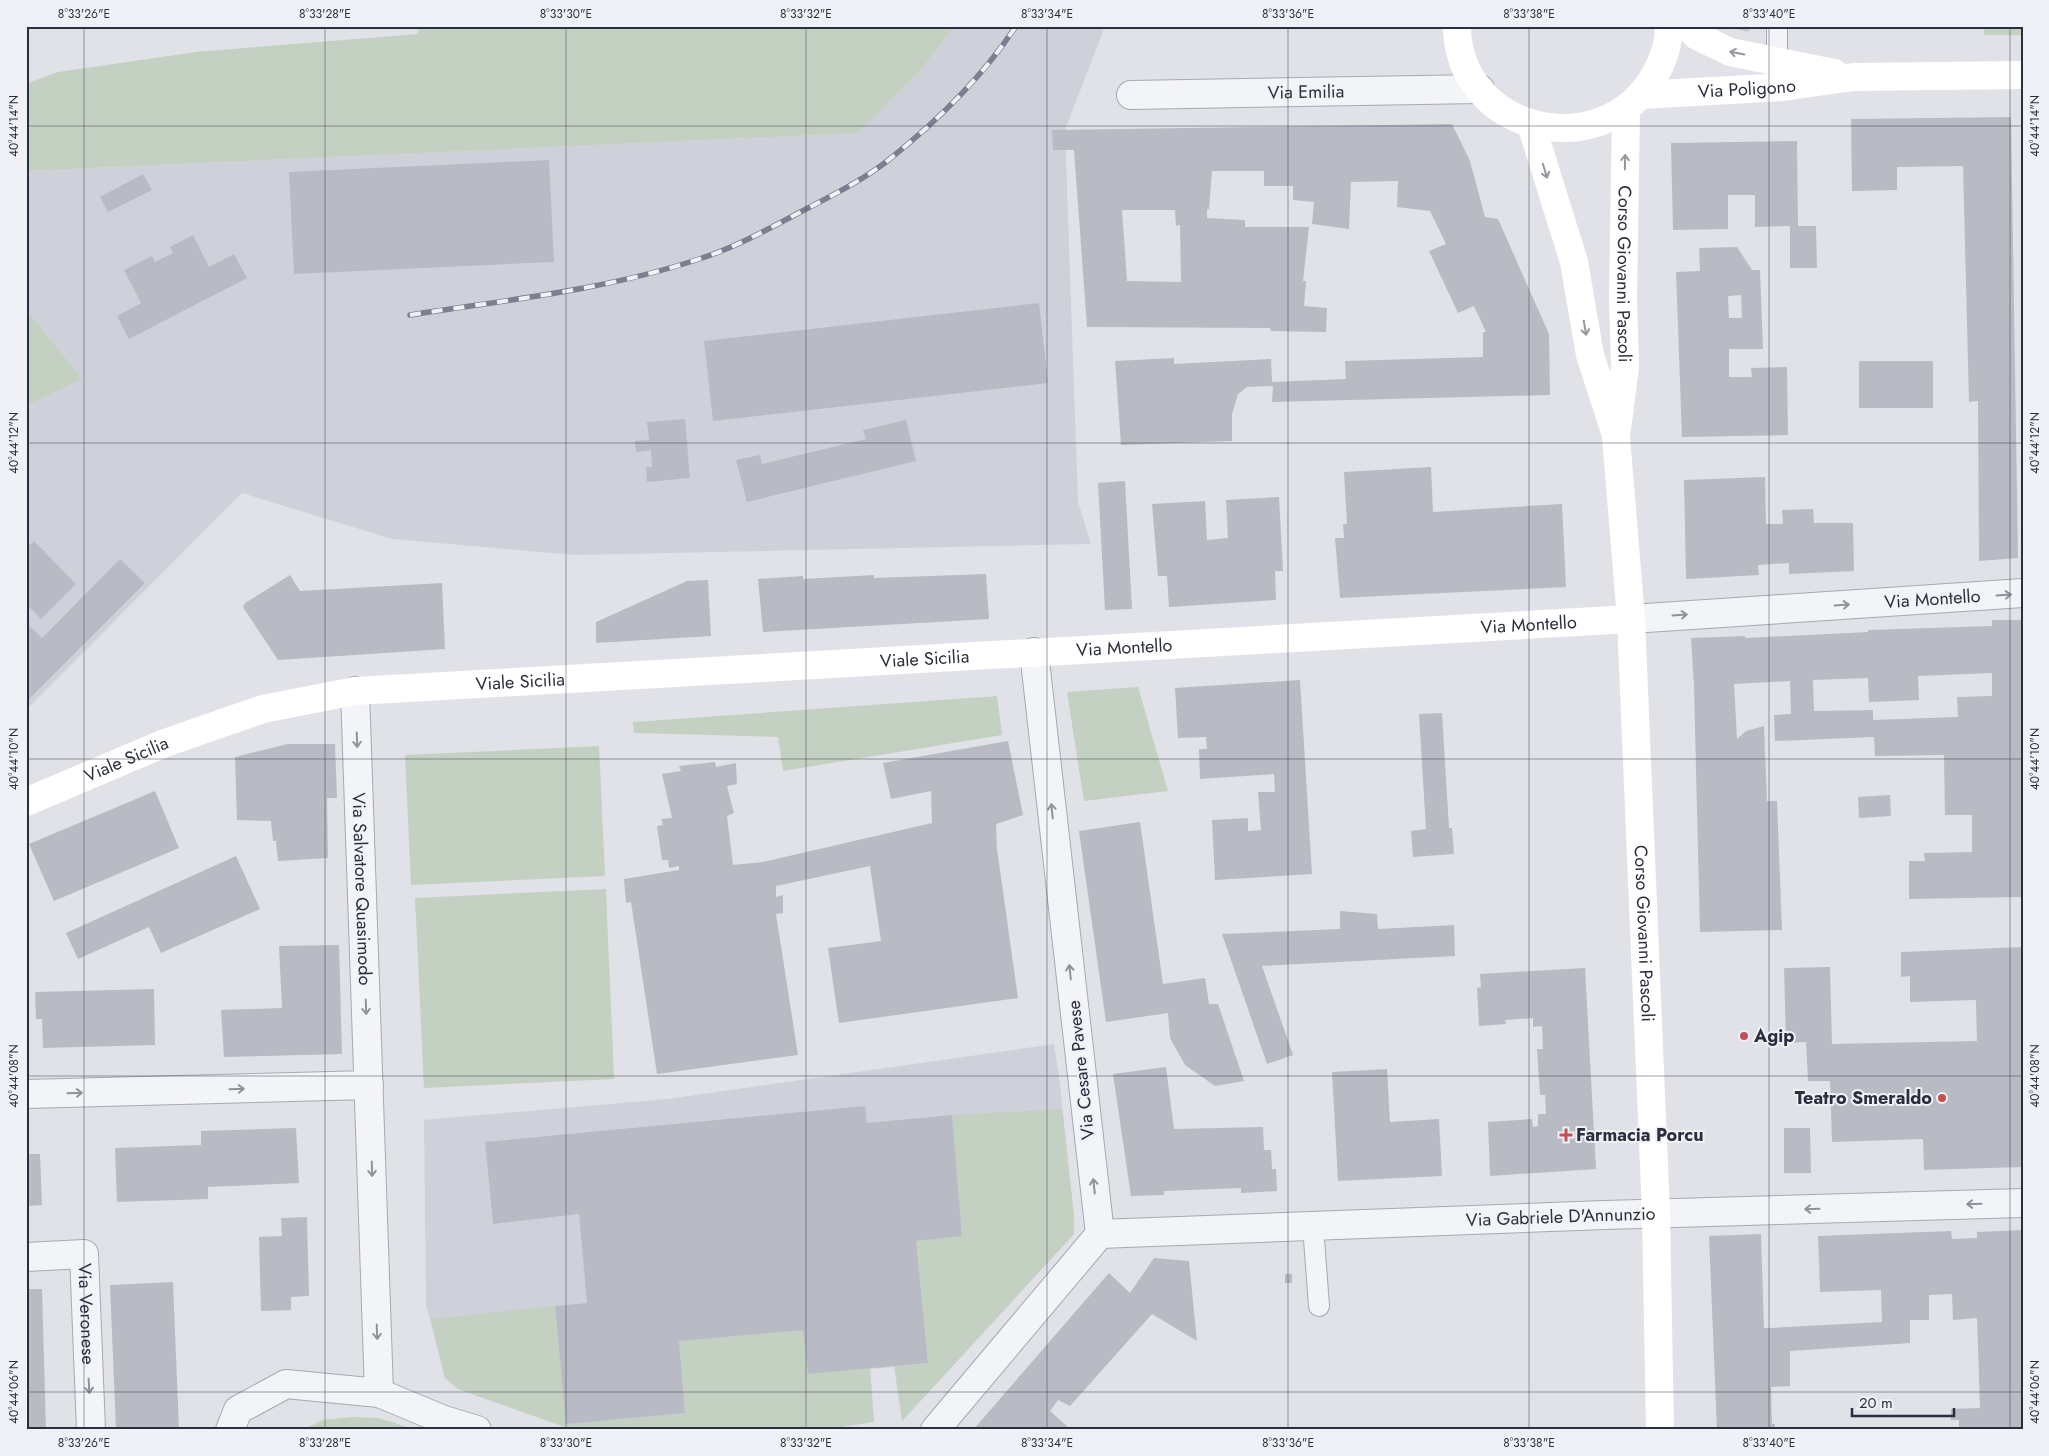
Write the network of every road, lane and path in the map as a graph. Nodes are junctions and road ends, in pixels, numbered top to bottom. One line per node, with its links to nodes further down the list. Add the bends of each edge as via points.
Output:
1 (1669, 26): 10 (main road, via 1669,40 1659,70)
2 (1687, 26): 5 (main road, Via Poligono, one-way to 2, via 1730,52 1697,36)
3 (1777, 26): 5 (lane)
4 (1454, 31): 8 (main road, via 1469,75)
5 (1777, 60): 7 (main road, Via Poligono)
6 (2023, 75): 7 (main road, Via Poligono)
7 (1853, 78): 10 (main road, Via Poligono)
8 (1480, 89): 9 (street, Via Emilia); 11 (main road, via 1503,111)
9 (1131, 94)
10 (1633, 102): 11 (main road, via 1596,124 1564,129); 12 (main road, Corso Giovanni Pascoli, one-way to 10, via 1625,367 1623,299)
11 (1531, 124): 12 (main road, Corso Giovanni Pascoli, one-way to 12, via 1574,262 1590,356)
12 (1616, 438): 14 (main road, Corso Giovanni Pascoli)
13 (2023, 593): 14 (street, Via Montello, one-way to 13)
14 (1631, 619): 15 (main road, Via Montello); 21 (main road, Corso Giovanni Pascoli)
15 (1034, 652): 16 (main road, Viale Sicilia); 23 (street, Via Cesare Pavese, one-way to 15)
16 (355, 691): 17 (main road, Viale Sicilia, via 264,709 165,743); 18 (street, Via Salvatore Quasimodo, one-way to 18)
17 (26, 802)
18 (369, 1085): 19 (street, one-way to 18); 26 (street, Via Salvatore Quasimodo, one-way to 26)
19 (26, 1094)
20 (2023, 1203): 21 (street, Via Gabriele D'Annunzio, one-way to 21)
21 (1656, 1213): 22 (street, Via Gabriele D'Annunzio); 31 (main road, Corso Giovanni Pascoli)
22 (1313, 1226): 23 (street, Via Gabriele D'Annunzio); 25 (lane)
23 (1100, 1234): 30 (street)
24 (26, 1257): 27 (street, Via Veronese, one-way to 27, via 84,1254)
25 (1319, 1306)
26 (379, 1393): 28 (street, via 286,1384 238,1410); 29 (street)
27 (91, 1430)
28 (230, 1430)
29 (477, 1430)
30 (934, 1430)
31 (1660, 1430)

